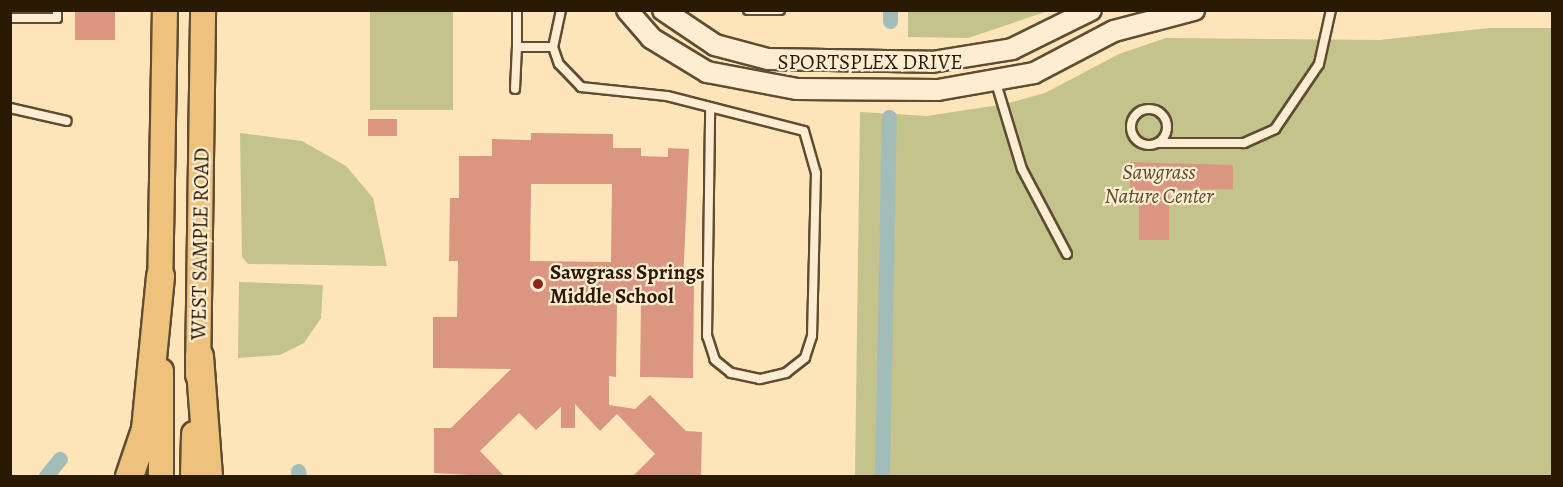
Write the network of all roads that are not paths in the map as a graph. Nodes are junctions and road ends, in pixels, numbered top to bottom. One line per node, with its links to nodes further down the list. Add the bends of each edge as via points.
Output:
1 (57, 10): 13 (lane, via 57,18)
2 (165, 10): 26 (main road, WEST SAMPLE ROAD)
3 (203, 10): 27 (main road, WEST SAMPLE ROAD)
4 (517, 10): 15 (lane)
5 (561, 10): 16 (lane)
6 (627, 10): 18 (street, SPORTSPLEX DRIVE, via 651,38)
7 (663, 10): 14 (street, SPORTSPLEX DRIVE)
8 (748, 10): 9 (lane)
9 (780, 10)
10 (1091, 10): 17 (street, SPORTSPLEX DRIVE, via 1012,49)
11 (1194, 10): 19 (street, SPORTSPLEX DRIVE, via 1114,31 1034,73)
12 (1331, 10): 24 (lane, via 1319,64 1275,129 1244,142)
13 (10, 18)
14 (715, 45): 17 (street, SPORTSPLEX DRIVE, via 797,62 932,62); 18 (street)
15 (517, 47): 16 (lane); 20 (lane)
16 (553, 47): 22 (lane, via 559,64 581,87 667,96)
17 (982, 56): 19 (street)
18 (707, 72): 19 (street, SPORTSPLEX DRIVE, via 796,89)
19 (990, 84): 25 (lane, via 1022,169)
20 (515, 89)
21 (10, 108): 23 (lane)
22 (710, 111): 22 (lane, via 707,336 715,360 731,373 760,379 786,373 805,358 812,336 813,149 804,131)
23 (67, 121)
24 (1159, 142): 24 (lane, via 1142,144 1133,136 1131,125 1141,111 1163,116 1166,133)
25 (1067, 254)
26 (160, 276): 28 (highway, via 145,429); 29 (main road, WEST SAMPLE ROAD)
27 (199, 356): 30 (main road, WEST SAMPLE ROAD); 31 (highway)
28 (129, 477)
29 (161, 477)
30 (194, 477)
31 (208, 477)

